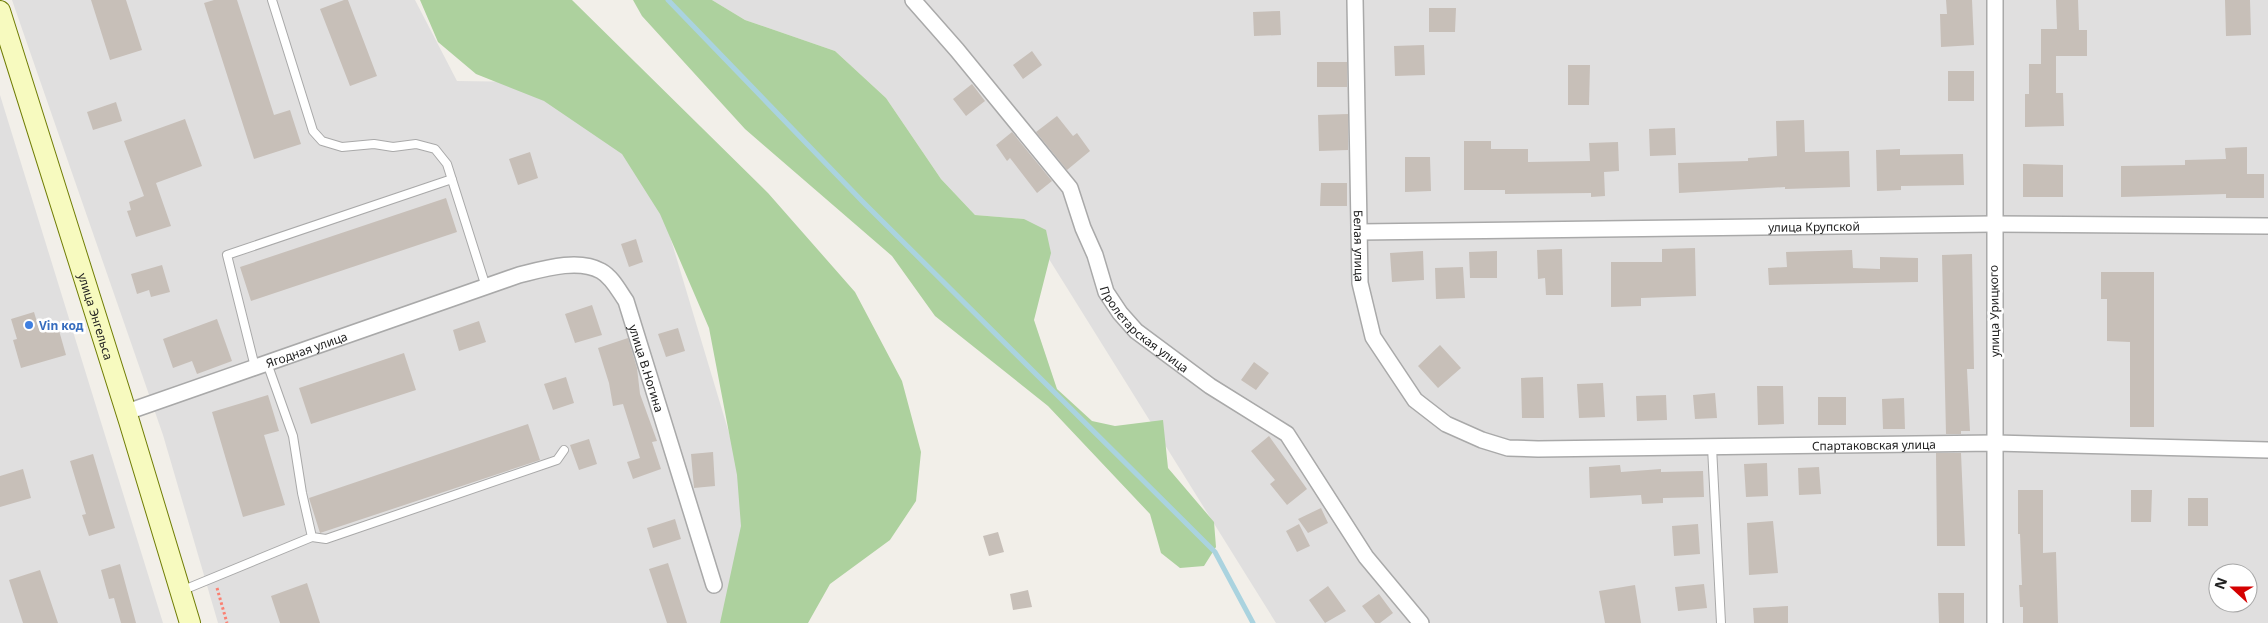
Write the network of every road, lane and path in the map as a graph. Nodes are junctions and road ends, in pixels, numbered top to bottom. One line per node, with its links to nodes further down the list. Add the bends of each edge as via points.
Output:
1 (272, 0): 6 (lane, via 313,132 322,141 342,147 416,144 436,149 447,164)
2 (913, 0): 24 (street, Пролетарская улица, via 1070,188 1106,292 1120,313 1136,331 1210,386 1286,434 1366,556)
3 (1355, 0): 9 (street, Белая улица)
4 (1994, 0): 7 (street, улица Урицкого)
5 (0, 11): 12 (main road, улица Энгельса)
6 (452, 179): 10 (lane); 11 (lane, via 226,254)
7 (1994, 224): 8 (street, улица Крупской); 9 (street, улица Крупской); 14 (street, улица Урицкого)
8 (2268, 226)
9 (1359, 232): 13 (street, Белая улица, via 1360,283 1373,337 1415,400 1446,424)
10 (486, 287): 11 (street, Ягодная улица); 20 (street, улица В.Ногина, via 519,275 575,265 600,270 615,284 626,300)
11 (261, 365): 12 (street, Ягодная улица); 18 (lane, via 293,436)
12 (127, 412): 21 (main road, улица Энгельса)
13 (1482, 440): 15 (street, Спартаковская улица, via 1508,448 1538,449)
14 (1996, 442): 15 (street, Спартаковская улица); 17 (street, Спартаковская улица); 26 (street, улица Урицкого)
15 (1712, 447): 25 (lane)
16 (564, 450): 18 (lane, via 557,460 326,539)
17 (2268, 450)
18 (312, 537): 19 (lane)
19 (214, 578): 21 (lane); 23 (path)
20 (714, 585)
21 (180, 591): 22 (main road, улица Энгельса)
22 (190, 623)
23 (226, 623)
24 (1421, 623)
25 (1721, 623)
26 (1995, 623)

